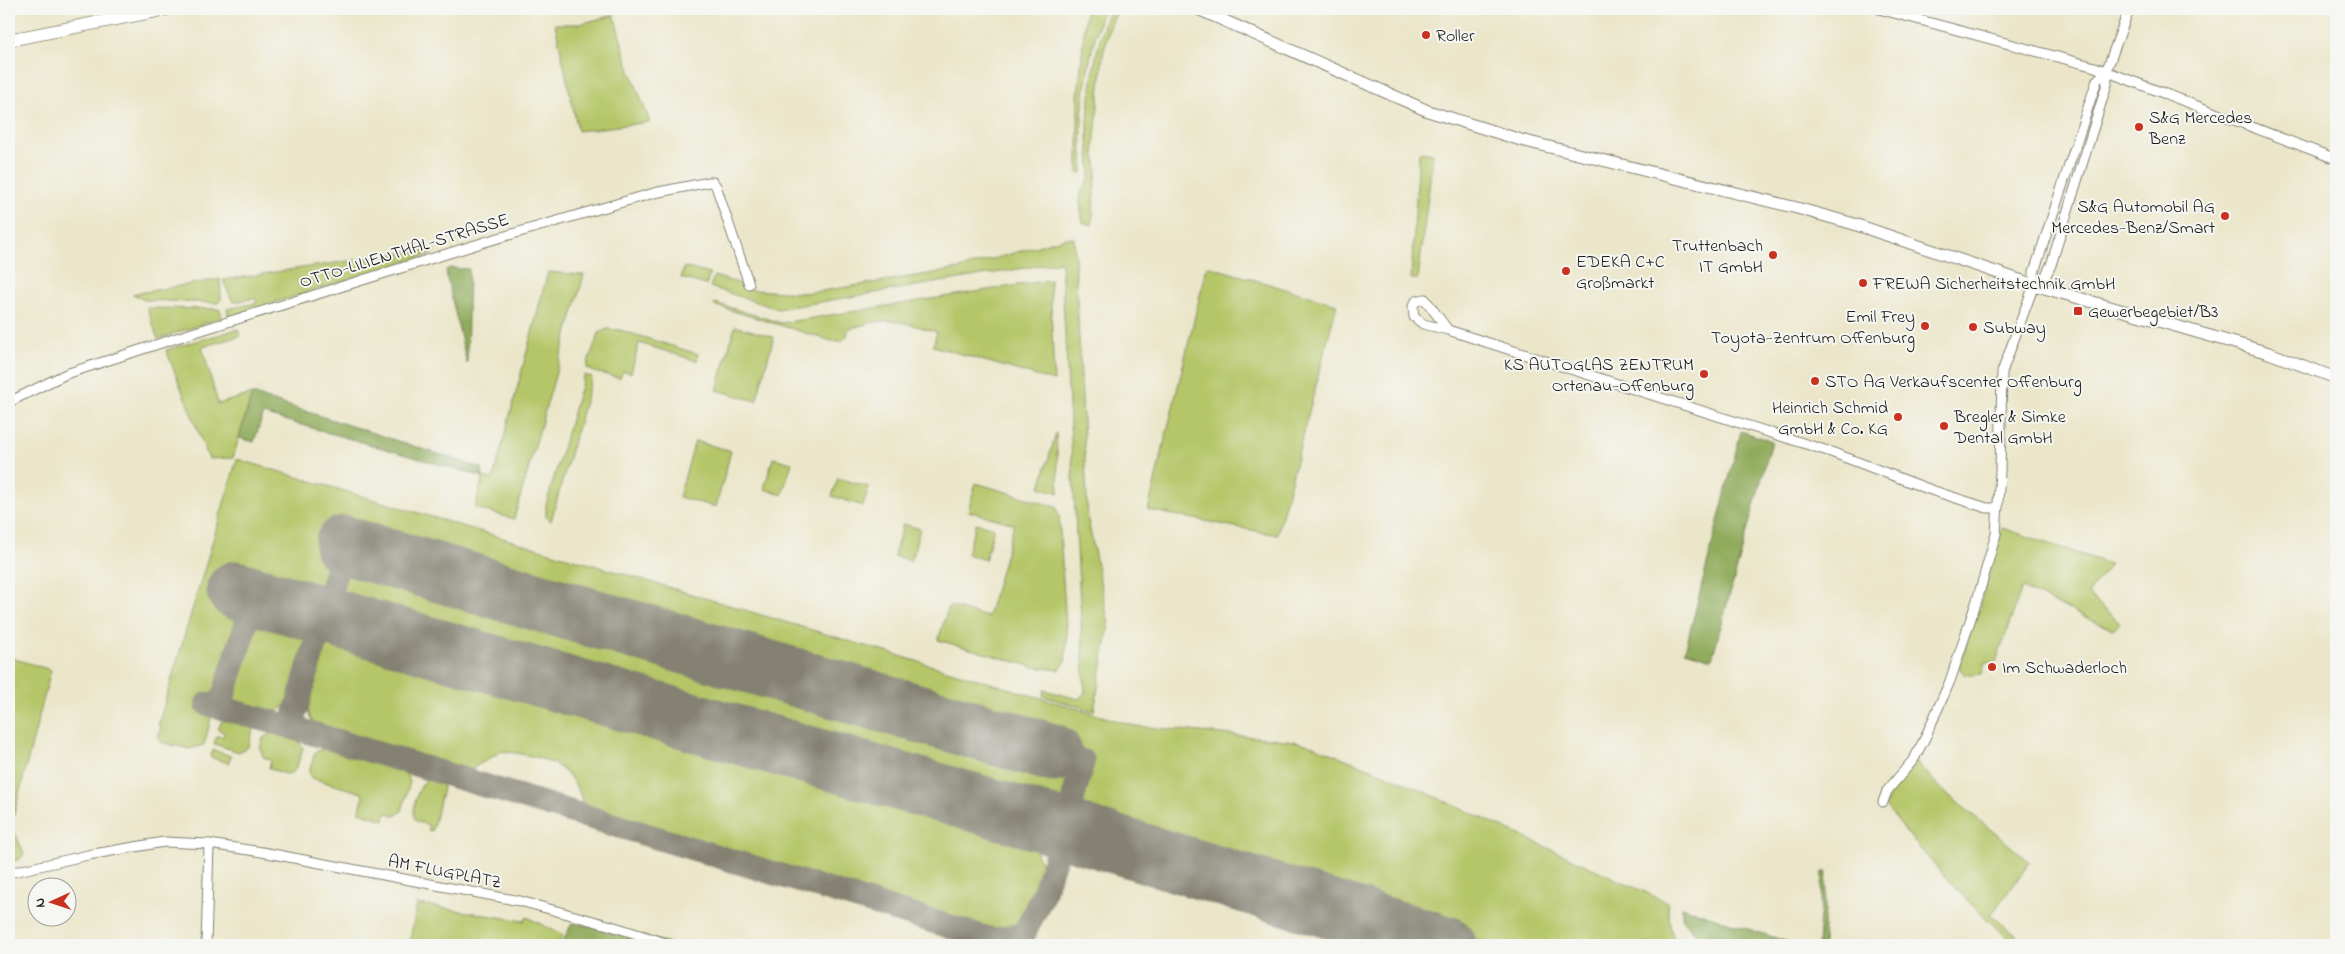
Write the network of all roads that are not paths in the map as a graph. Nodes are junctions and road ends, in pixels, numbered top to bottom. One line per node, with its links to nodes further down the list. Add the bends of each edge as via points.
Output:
1 (167, 9): 5 (highway)
2 (1198, 9): 9 (main road, via 1428,111 1521,140 1854,224)
3 (1879, 9): 6 (street)
4 (2129, 9): 6 (street)
5 (9, 40)
6 (2106, 72): 7 (street); 9 (street, via 2097,80 2034,272); 9 (street, via 2107,84 2051,265 2045,277)
7 (2336, 159)
8 (749, 284): 12 (street, OTTO-LILIENTHAL-STRASSE, via 716,186 709,182 654,193 488,241 190,334 66,374)
9 (2034, 285): 11 (main road, via 2250,348); 13 (street, via 2002,372)
10 (1448, 330): 13 (street, via 1831,452 1931,490 1987,508)
11 (2336, 378)
12 (9, 402)
13 (1998, 508): 14 (street, via 1996,534 1950,681 1914,759 1887,791)
14 (1883, 802)
15 (209, 844): 16 (street, AM FLUGPLATZ, via 164,842 88,854); 17 (street); 18 (street, AM FLUGPLATZ, via 520,901)
16 (9, 873)
17 (206, 945)
18 (672, 945)

